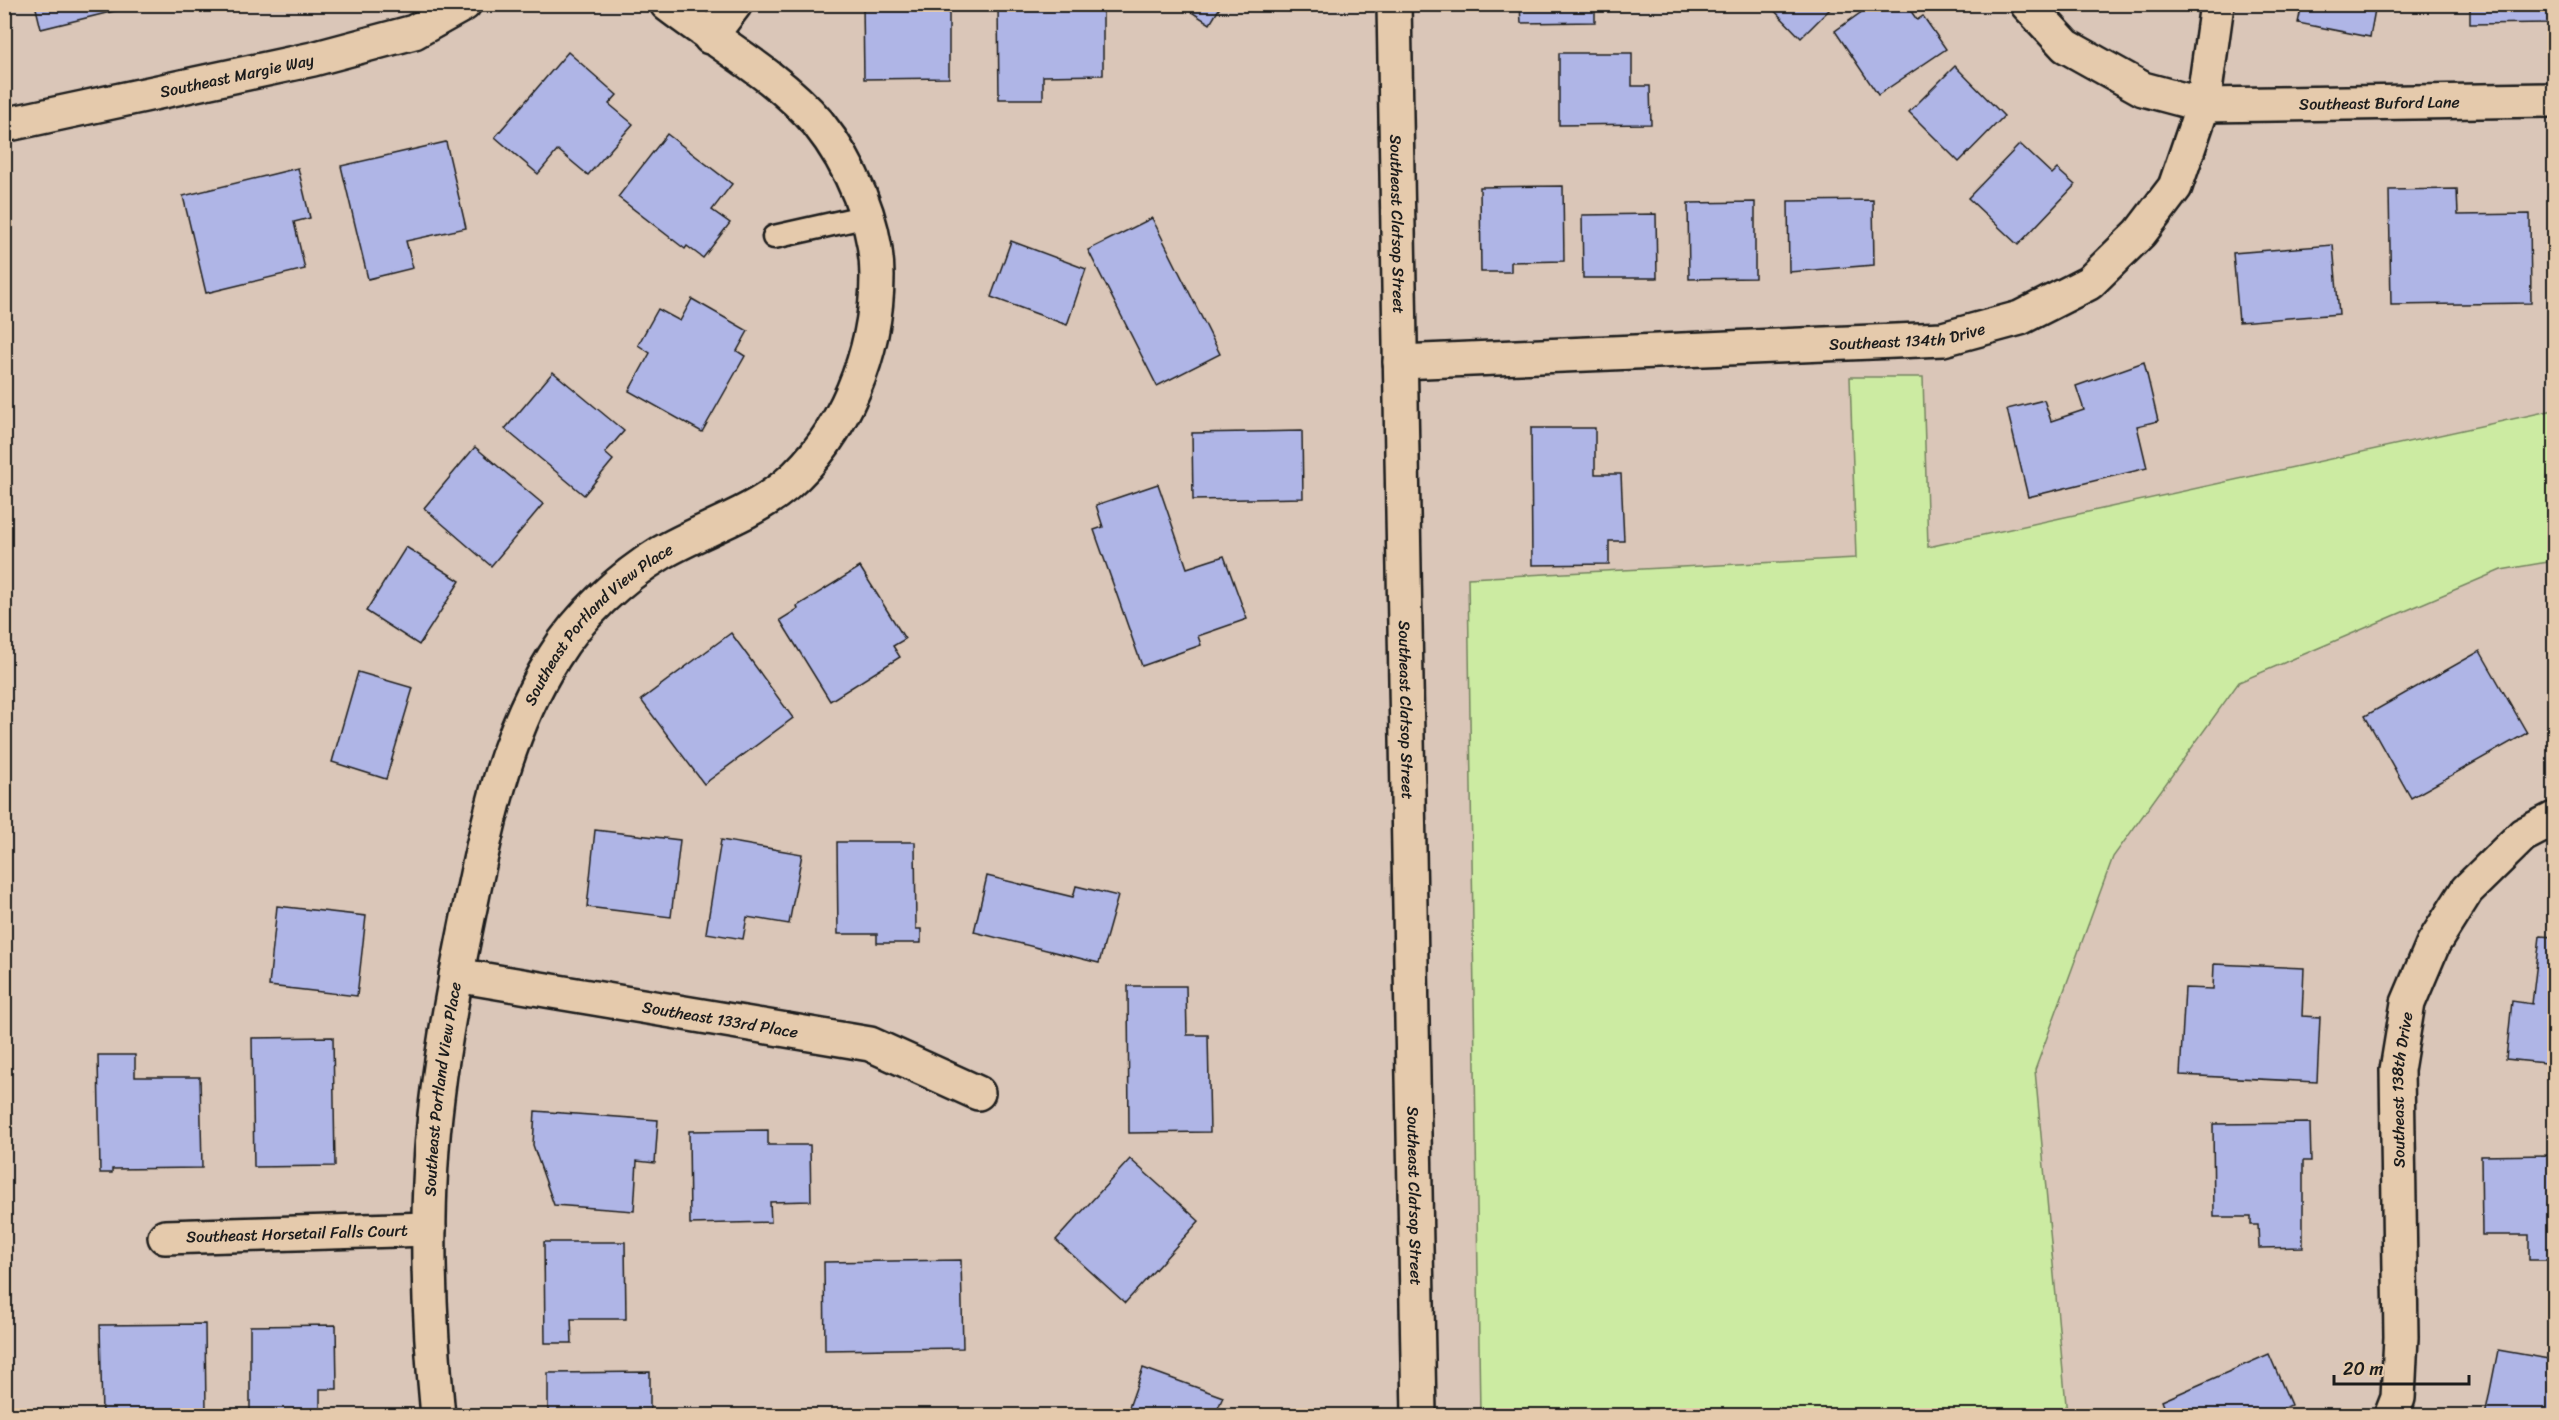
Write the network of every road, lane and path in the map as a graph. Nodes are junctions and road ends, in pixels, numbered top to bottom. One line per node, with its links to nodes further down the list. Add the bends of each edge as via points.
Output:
1 (464, 4): 10 (street, Southeast Margie Way, via 414,32 325,56)
2 (667, 4): 7 (street, Southeast Portland View Place)
3 (735, 4): 7 (street)
4 (1394, 4): 13 (street, Southeast Clatsop Street)
5 (2027, 4): 9 (street, Southeast Buford Lane, via 2076,52 2144,89)
6 (2217, 4): 9 (street, Southeast 134th Drive)
7 (710, 37): 11 (street, Southeast Portland View Place, via 781,86 818,124 846,165)
8 (2554, 100): 9 (street, Southeast Buford Lane)
9 (2204, 105): 13 (street, Southeast 134th Drive, via 2175,187 2140,233 2089,283 2020,318 1943,339)
10 (4, 125)
11 (868, 216): 12 (lane); 15 (street, Southeast Portland View Place, via 877,274 873,321 856,386 823,445 785,485 737,517 661,553 602,597 555,655 518,726 490,813)
12 (774, 237)
13 (1400, 362): 20 (street, Southeast Clatsop Street)
14 (2554, 819): 21 (street, Southeast 138th Drive, via 2523,835 2468,890 2433,944 2408,1003 2397,1070 2401,1337 2398,1398)
15 (456, 975): 16 (street, Southeast 133rd Place, via 870,1044); 17 (street, Southeast Portland View Place, via 436,1101)
16 (978, 1094)
17 (429, 1229): 18 (street, Southeast Horsetail Falls Court); 19 (street, Southeast Portland View Place)
18 (165, 1238)
19 (438, 1416)
20 (1419, 1416)
21 (2391, 1416)

